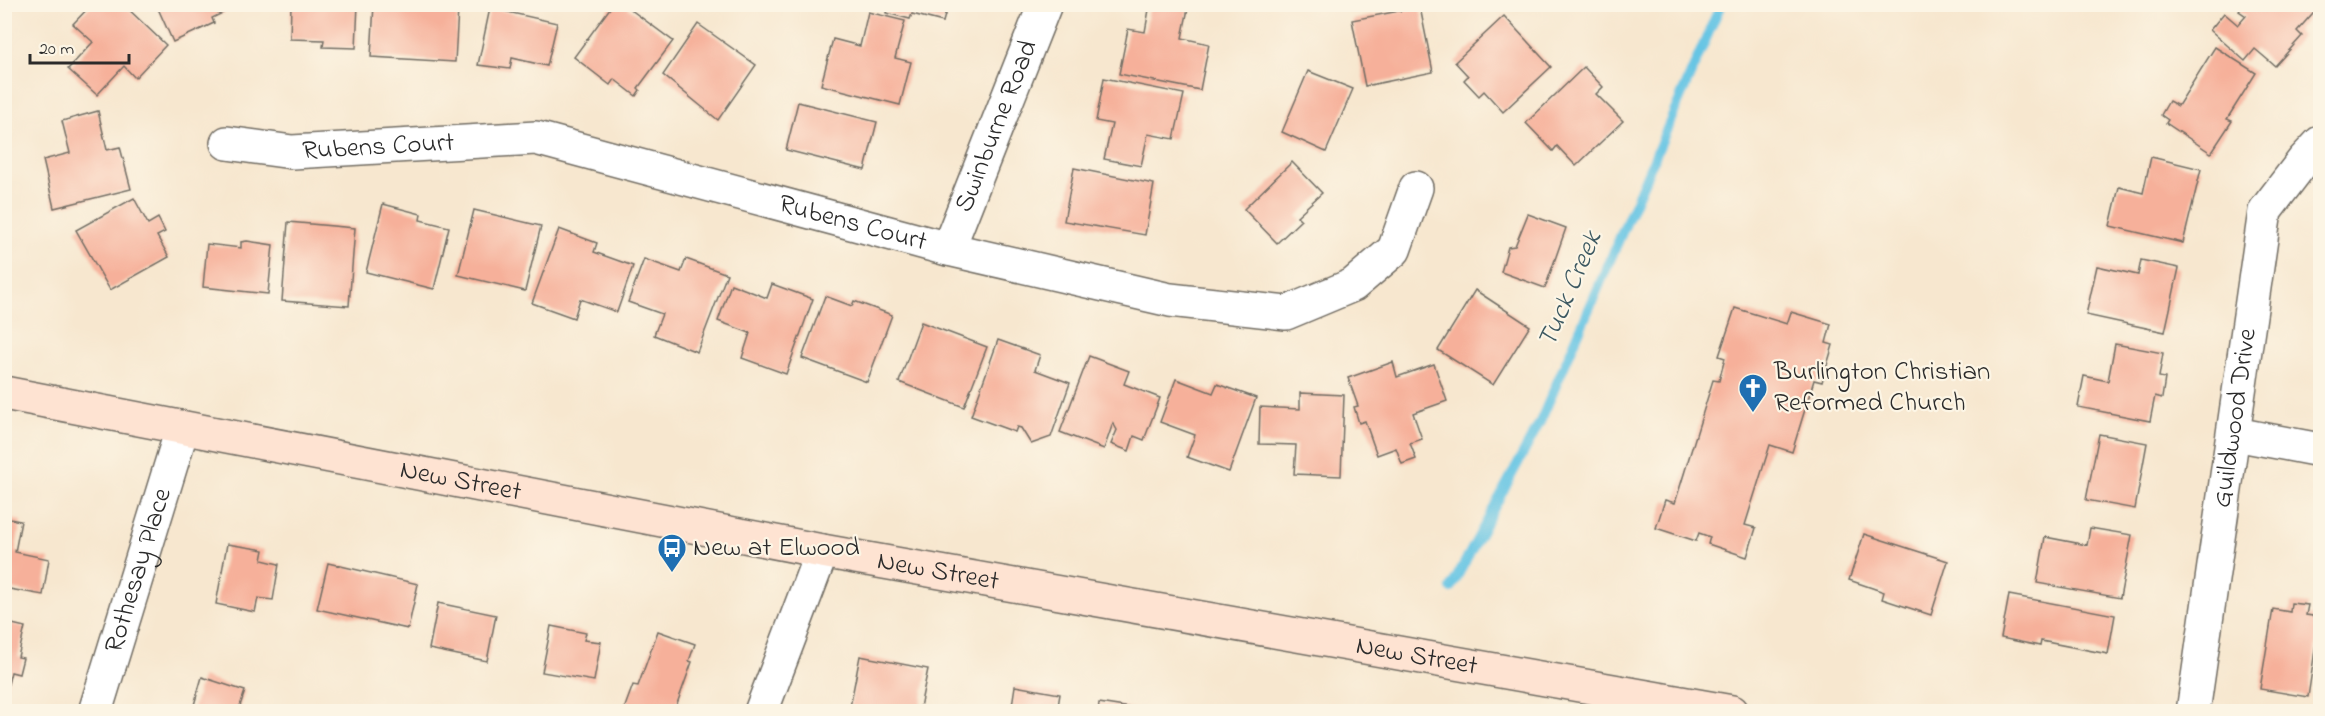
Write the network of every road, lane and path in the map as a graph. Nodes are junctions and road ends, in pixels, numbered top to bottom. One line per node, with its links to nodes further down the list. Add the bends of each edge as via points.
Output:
1 (1045, 4): 5 (street, Swinburne Road)
2 (227, 143): 5 (street, Rubens Court, via 292,152 536,138)
3 (2320, 143): 8 (street, Guildwood Drive, via 2265,211)
4 (1416, 188): 5 (street, Rubens Court, via 1395,250 1353,285 1286,313 1170,300)
5 (948, 249)
6 (4, 393): 7 (main road, New Street)
7 (182, 429): 10 (main road, New Street); 11 (street, Rothesay Place)
8 (2235, 434): 9 (street); 14 (street, Guildwood Drive)
9 (2320, 450)
10 (822, 551): 12 (street); 13 (main road, New Street)
11 (95, 711)
12 (761, 711)
13 (1732, 711)
14 (2193, 711)

